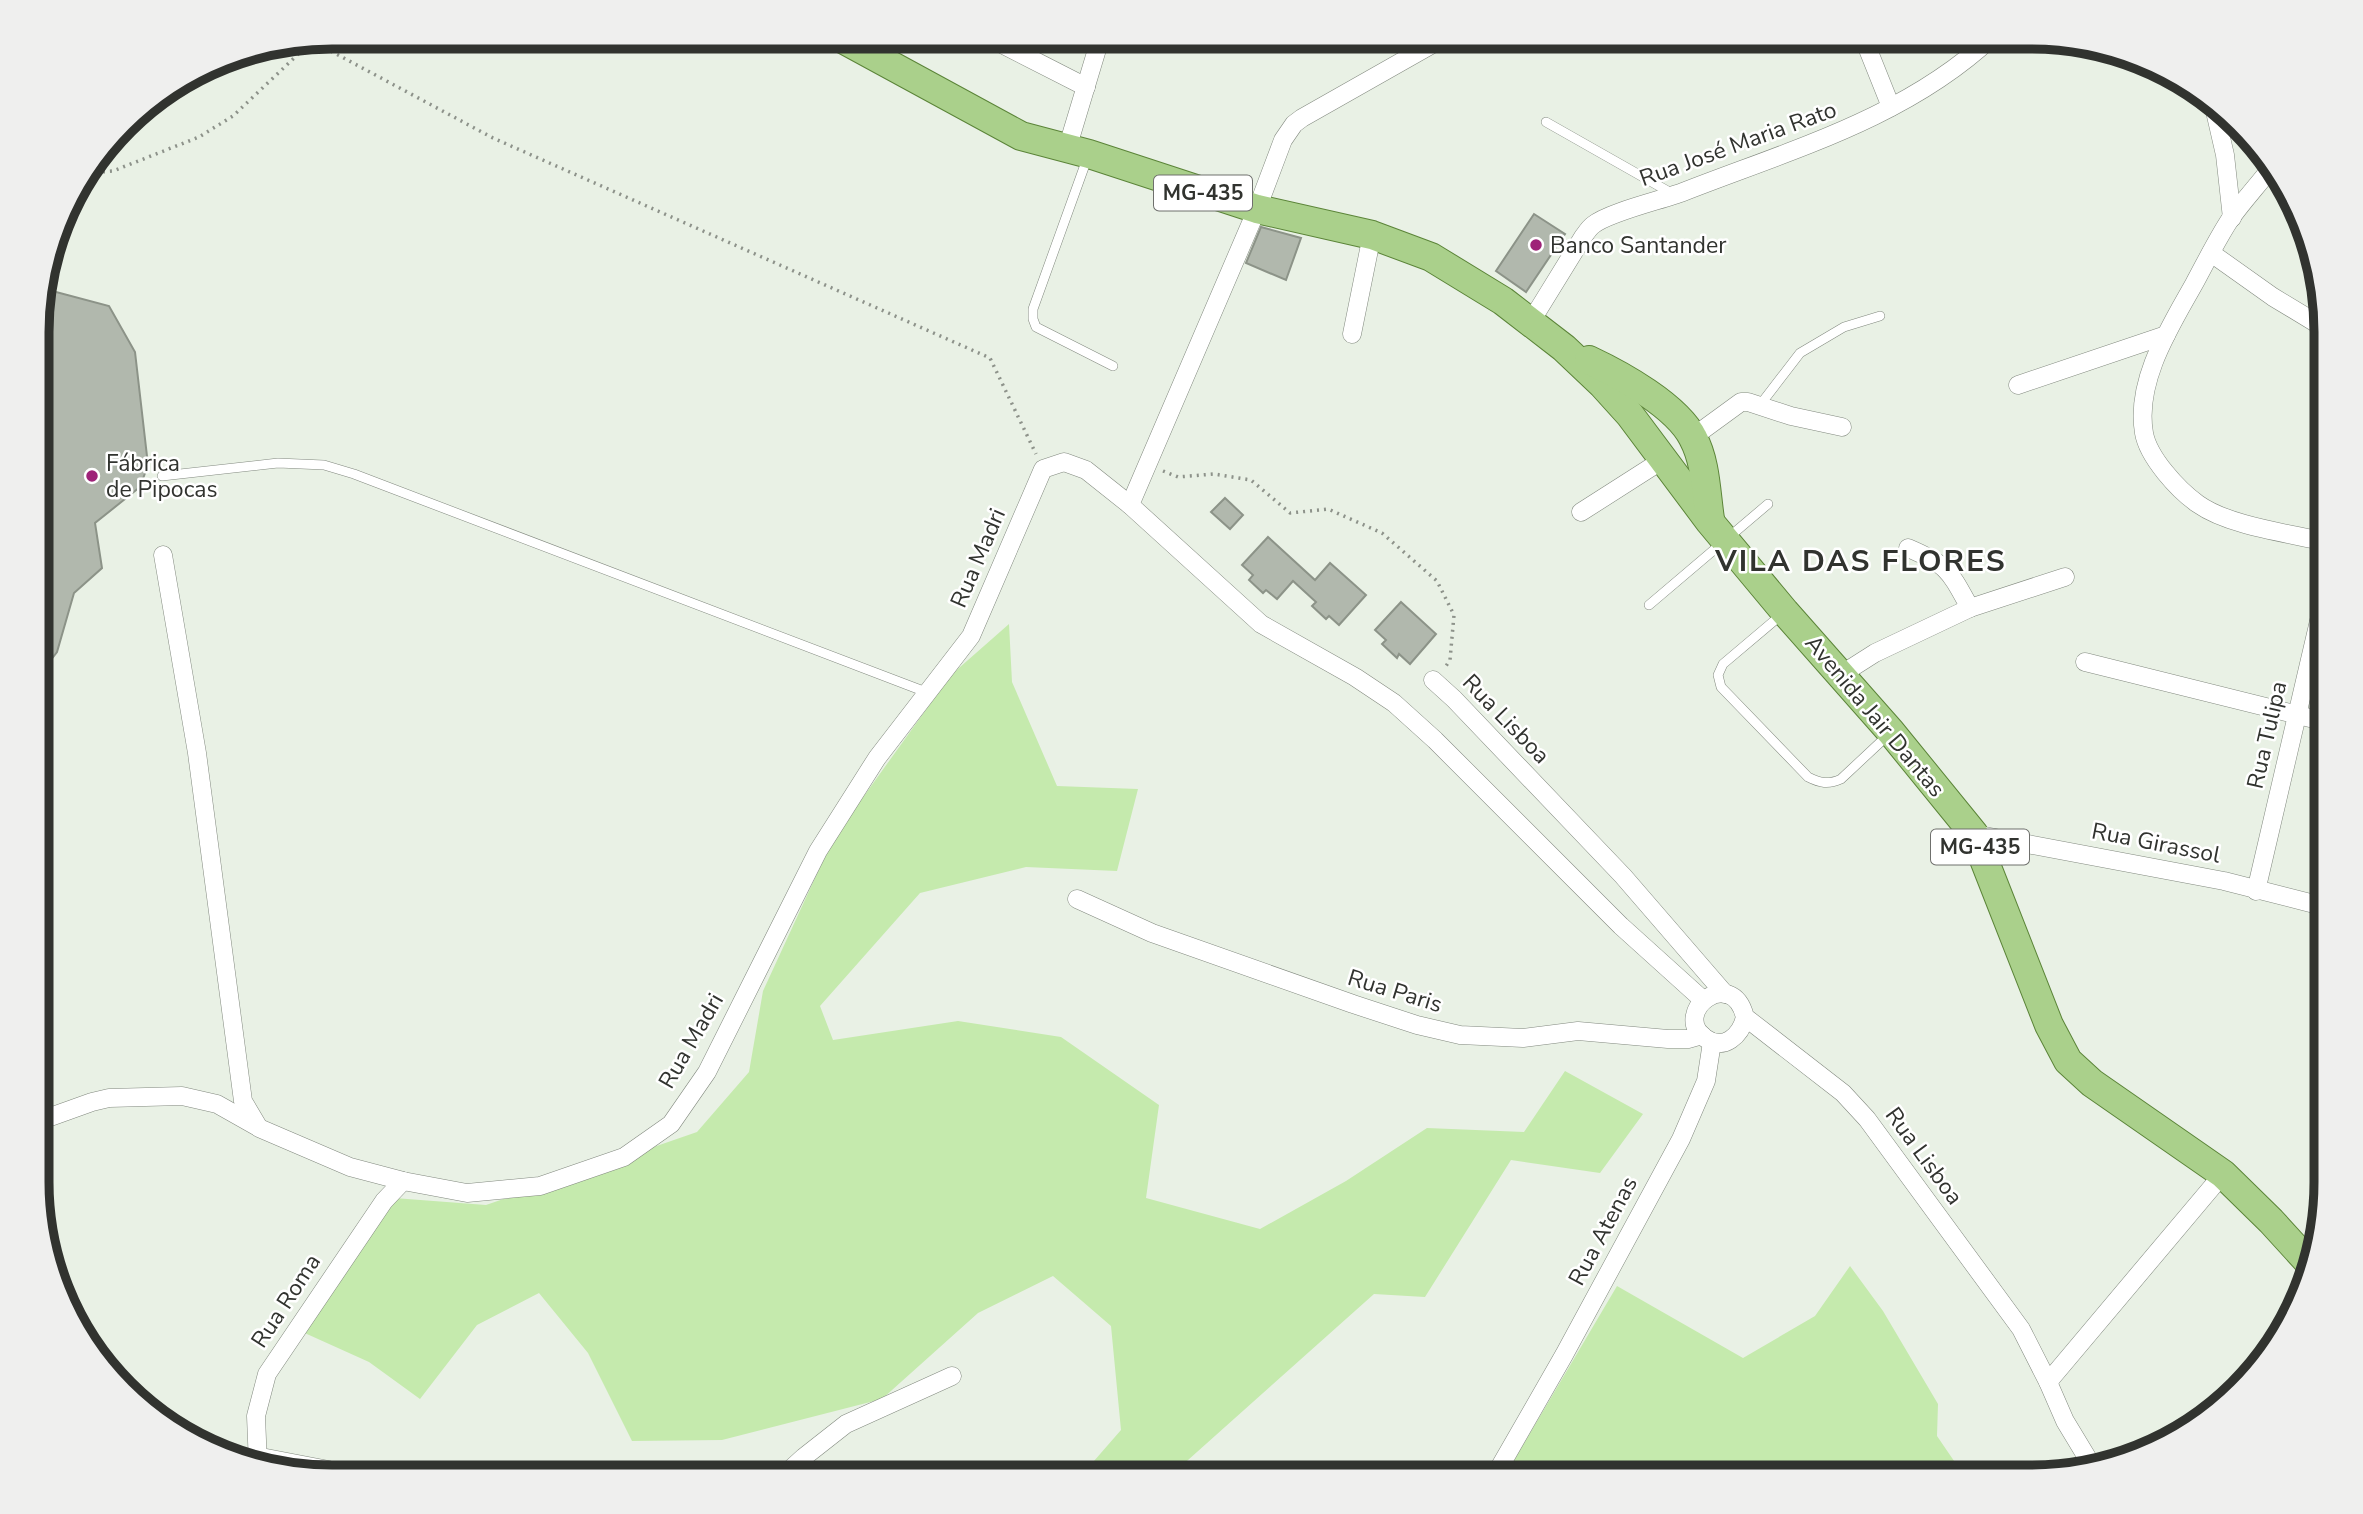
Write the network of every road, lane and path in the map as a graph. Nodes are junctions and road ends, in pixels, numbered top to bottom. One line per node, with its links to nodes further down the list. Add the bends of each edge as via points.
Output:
1 (327, 49): 34 (path, via 493,138 990,358)
2 (861, 49): 13 (main road, Avenida Jair Dantas / MG-435, via 1021,136)
3 (1012, 49): 9 (street)
4 (1097, 49): 9 (street)
5 (1424, 49): 17 (street, via 1294,124)
6 (1868, 49): 10 (street)
7 (1977, 49): 10 (street, Rua José Maria Rato)
8 (302, 51): 14 (path, via 233,116 199,137 113,171)
9 (1086, 87): 13 (street)
10 (1891, 107): 16 (street, Rua José Maria Rato, via 1855,127)
11 (2216, 118): 18 (street)
12 (1546, 122): 16 (lane)
13 (1078, 151): 17 (main road, Avenida Jair Dantas / MG-435); 27 (lane, via 1033,319 1037,327)
14 (99, 172)
15 (2266, 175): 18 (street)
16 (1675, 195): 23 (street, Rua José Maria Rato, via 1593,225)
17 (1257, 209): 19 (main road, Avenida Jair Dantas / MG-435); 33 (street)
18 (2232, 218): 20 (street)
19 (1372, 235): 23 (main road, Avenida Jair Dantas / MG-435, via 1431,257); 24 (street)
20 (2211, 253): 22 (street); 25 (street)
21 (1880, 316): 29 (lane, via 1844,327 1800,353)
22 (2313, 322)
23 (1530, 323): 26 (main road, Avenida Jair Dantas / MG-435)
24 (1352, 334)
25 (2166, 335): 28 (street); 40 (street, via 2142,411 2144,436 2155,458 2176,486 2226,519)
26 (1564, 348): 31 (main road, Avenida Jair Dantas, via 1645,392 1671,411); 32 (main road, Avenida Jair Dantas / MG-435, via 1630,415)
27 (1113, 366)
28 (2018, 385)
29 (1760, 405): 30 (street); 31 (street, via 1741,402)
30 (1842, 427)
31 (1693, 437): 39 (main road, Avenida Jair Dantas)
32 (1664, 459): 38 (street); 39 (main road, Avenida Jair Dantas / MG-435)
33 (1147, 463): 37 (street); 50 (path, Rua Lisboa, via 1178,477 1214,474 1251,480 1290,513 1328,509 1382,533 1437,581 1454,615 1450,660)
34 (1043, 469): 37 (street, via 1064,462 1086,470); 51 (street, Rua Madri, via 971,635)
35 (162, 476): 51 (lane, via 278,463 324,465)
36 (1768, 504): 39 (lane)
37 (1130, 505): 60 (street, via 1261,624 1394,703)
38 (1581, 512)
39 (1718, 531): 44 (lane); 46 (main road, Avenida Jair Dantas / MG-435)
40 (2314, 539)
41 (1908, 548): 45 (street, via 1945,567)
42 (163, 555): 64 (street, via 197,753 243,1101)
43 (2065, 577): 45 (street)
44 (1649, 605)
45 (1970, 608): 49 (street, via 1875,653)
46 (1785, 612): 49 (main road, Avenida Jair Dantas / MG-435); 54 (lane, via 1723,664 1718,675 1721,687 1808,777 1821,784 1841,779)
47 (2314, 644): 52 (street, Rua Tulipa)
48 (2085, 662): 52 (street)
49 (1842, 674): 54 (main road, Avenida Jair Dantas / MG-435)
50 (1433, 680): 59 (street, Rua Lisboa, via 1623,876)
51 (926, 692): 66 (street, Rua Madri, via 818,851 707,1072 671,1124 624,1157 541,1186 467,1193)
52 (2298, 715): 53 (street); 56 (street, Rua Tulipa)
53 (2314, 719)
54 (1891, 732): 55 (main road, Avenida Jair Dantas / MG-435)
55 (1974, 834): 56 (street, Rua Girassol); 65 (main road, Avenida Jair Dantas / MG-435, via 2049,1025 2068,1060 2092,1083)
56 (2256, 891): 58 (street, Rua Girassol)
57 (1077, 899): 62 (street, Rua Paris, via 1165,938 1353,1004 1460,1035 1523,1038 1578,1031)
58 (2314, 904)
59 (1725, 994): 60 (street); 61 (street, Rua Lisboa, via 1738,1002)
60 (1703, 1000): 62 (street, via 1697,1008 1696,1027)
61 (1745, 1017): 62 (street, via 1735,1038 1724,1042); 69 (street, Rua Lisboa, via 1843,1093 1867,1119 2021,1328)
62 (1707, 1039): 73 (street, Rua Atenas, via 1706,1080 1681,1139)
63 (49, 1117): 64 (street, Rua Madri, via 109,1098 182,1096 217,1104)
64 (259, 1128): 66 (street, Rua Madri, via 350,1167)
65 (2223, 1174): 67 (main road, MG-435); 69 (street)
66 (403, 1181): 70 (street, Rua Roma, via 384,1201 267,1374 256,1416)
67 (2304, 1256)
68 (951, 1376): 72 (street, via 846,1423)
69 (2048, 1382): 71 (street, Rua Lisboa)
70 (257, 1454)
71 (2088, 1459)
72 (795, 1465)
73 (1501, 1465)

